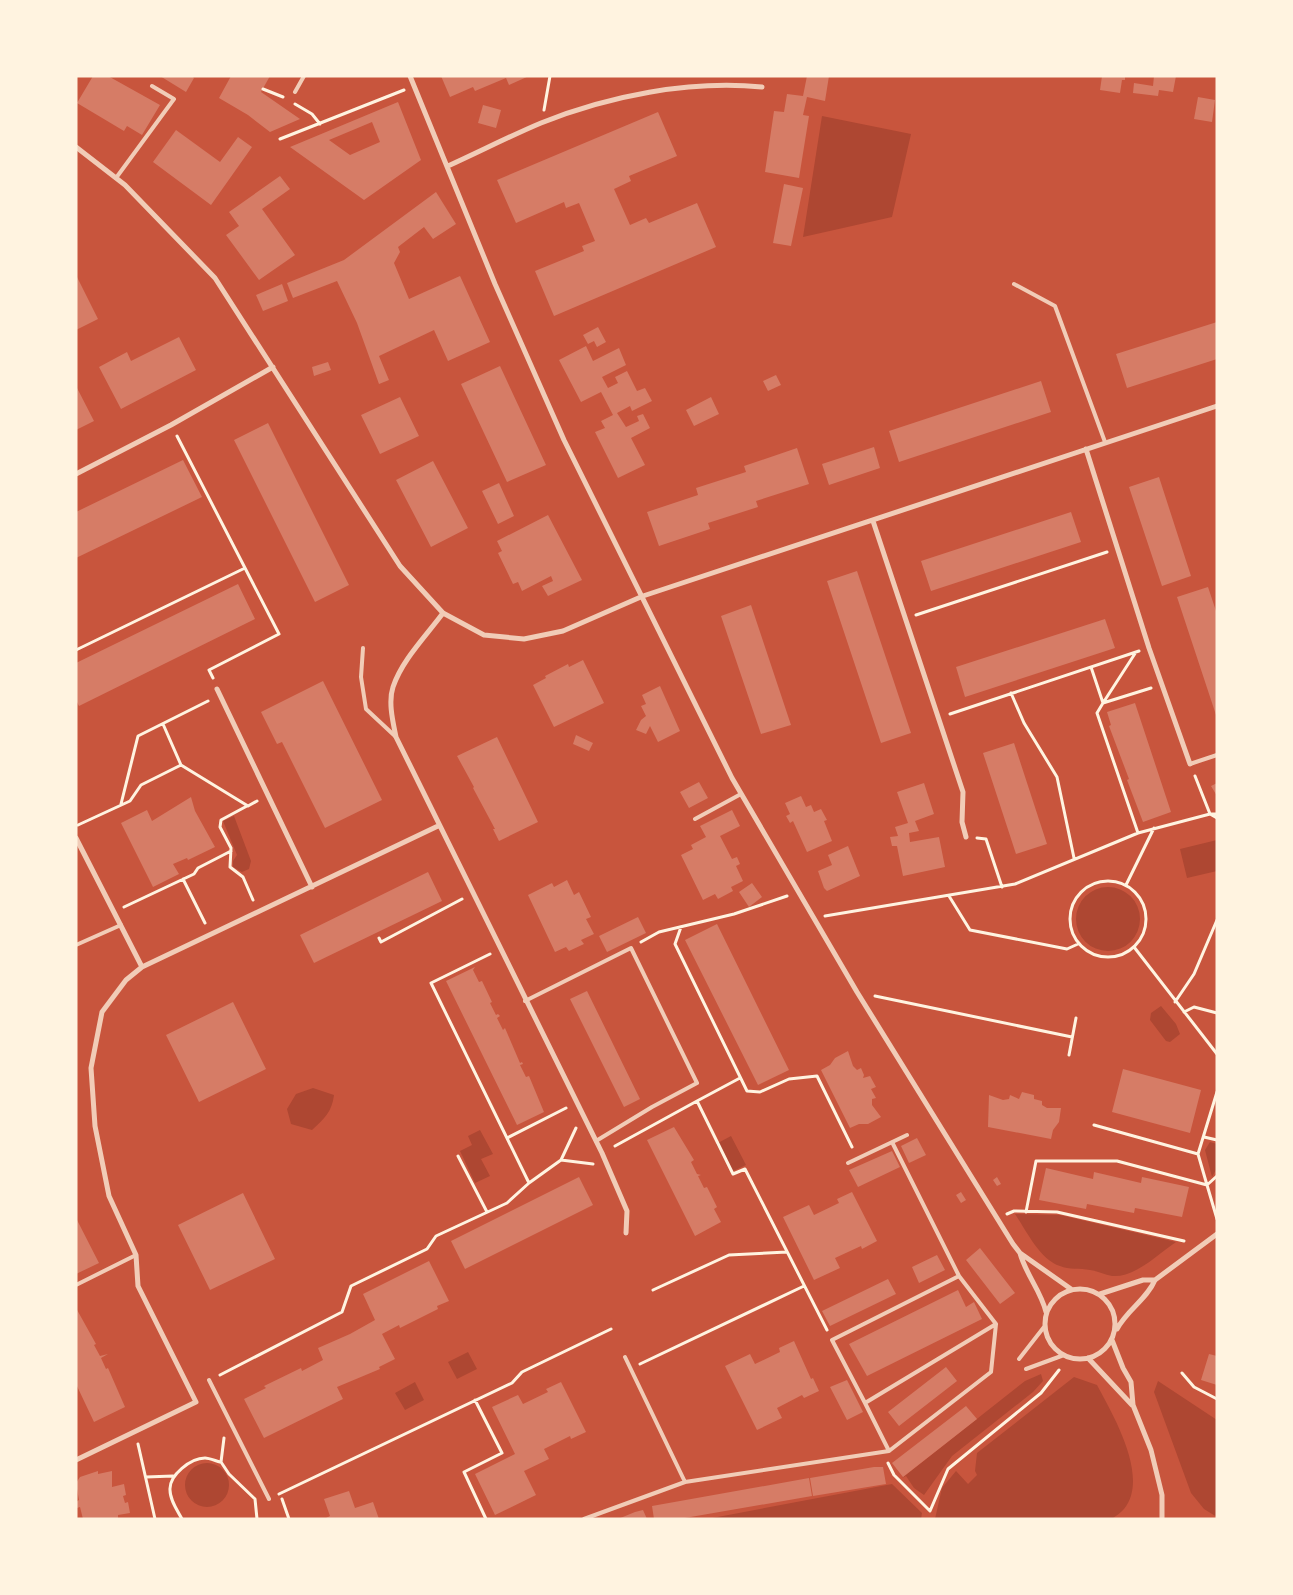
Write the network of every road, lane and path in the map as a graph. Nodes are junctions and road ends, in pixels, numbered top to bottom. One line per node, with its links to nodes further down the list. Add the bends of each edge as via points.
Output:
1 (304, 76): 7 (lane)
2 (410, 76): 5 (street)
3 (550, 76): 9 (path)
4 (152, 86): 14 (lane, via 174,99)
5 (414, 86): 10 (path); 13 (street)
6 (762, 87): 9 (street, via 681,88 611,101)
7 (295, 92)
8 (306, 111): 10 (path)
9 (542, 123): 13 (street)
10 (320, 124): 11 (path)
11 (280, 139)
12 (76, 147): 14 (street)
13 (448, 166): 25 (street, via 495,284 564,440)
14 (116, 178): 16 (street, via 215,278)
15 (1014, 284): 19 (lane, via 1056,306)
16 (273, 366): 18 (street); 26 (street, via 400,566)
17 (1217, 406): 19 (street)
18 (172, 424): 21 (street); 24 (path)
19 (1105, 442): 20 (street)
20 (1086, 449): 22 (street); 23 (street)
21 (76, 474)
22 (873, 521): 25 (street); 27 (street)
23 (1117, 549): 27 (path); 29 (street)
24 (245, 568): 30 (path); 34 (path, via 279,634 210,670)
25 (643, 596): 26 (street, via 562,631 524,639 484,635); 44 (street)
26 (443, 613): 40 (street, via 392,688 391,712)
27 (906, 619): 38 (street)
28 (363, 648): 40 (lane, via 360,677 366,709)
29 (1149, 648): 31 (path); 33 (street)
30 (76, 650)
31 (1136, 652): 32 (path); 37 (path)
32 (1091, 667): 35 (path); 37 (path)
33 (1162, 684): 37 (path); 42 (street)
34 (217, 688): 36 (street)
35 (1012, 693): 38 (path); 58 (path, via 1024,723 1057,777)
36 (220, 694): 39 (path); 45 (street)
37 (1103, 703): 54 (path, via 1097,713)
38 (940, 717): 55 (street, via 963,792 962,822)
39 (163, 724): 43 (path); 46 (path, via 138,736)
40 (396, 737): 52 (street)
41 (1217, 755): 42 (lane)
42 (1190, 764): 48 (path)
43 (181, 765): 46 (path, via 141,785 130,801); 47 (path)
44 (741, 794): 50 (lane); 63 (street)
45 (269, 795): 47 (path); 61 (street)
46 (121, 804): 51 (path)
47 (248, 806): 57 (path, via 221,820 220,827)
48 (1210, 814): 49 (path); 53 (path)
49 (1217, 816)
50 (695, 819)
51 (76, 826)
52 (438, 826): 61 (street); 64 (street)
53 (1154, 828): 54 (path); 60 (path)
54 (1138, 833): 58 (path)
55 (966, 837): 62 (path, via 986,839)
56 (76, 838): 66 (street)
57 (231, 851): 59 (path); 67 (path, via 230,867 243,877)
58 (1074, 858): 62 (path)
59 (183, 879): 66 (path); 72 (path)
60 (1126, 885): 74 (path, via 1107,881 1088,886 1080,892 1070,911 1072,934); 76 (path, via 1138,896 1145,911 1144,934)
61 (312, 887): 67 (street)
62 (1002, 887): 65 (path)
63 (797, 892): 68 (street); 71 (path, via 734,914)
64 (472, 894): 73 (path, via 381,942); 78 (street)
65 (949, 896): 68 (path, via 831,914); 74 (path, via 970,930 1067,949)
66 (114, 912): 70 (street)
67 (259, 912): 72 (street)
68 (814, 920): 80 (street)
69 (1217, 920): 82 (path, via 1194,974)
70 (121, 925): 75 (lane); 79 (street)
71 (681, 927): 77 (path, via 659,932); 89 (path, via 675,944)
72 (211, 934): 79 (street)
73 (379, 938)
74 (1078, 944): 76 (path, via 1087,951 1108,958)
75 (76, 945)
76 (1134, 947): 82 (path)
77 (631, 948): 81 (lane); 90 (lane, via 697,1083)
78 (500, 949): 81 (street); 98 (path, via 431,983)
79 (142, 967): 121 (street, via 126,980 102,1012 91,1068 95,1126 109,1196)
80 (857, 992): 86 (path); 114 (street)
81 (525, 1001): 93 (street)
82 (1176, 1002): 83 (path)
83 (1184, 1012): 84 (path, via 1194,1007); 87 (path)
84 (1217, 1013)
85 (1076, 1018): 86 (path)
86 (1072, 1037): 88 (path)
87 (1217, 1054)
88 (1069, 1055)
89 (740, 1078): 92 (path); 105 (path, via 747,1091 760,1092 789,1079 817,1076)
90 (690, 1087): 92 (path); 100 (lane)
91 (1217, 1092): 97 (path)
92 (697, 1101): 102 (path); 119 (path, via 733,1174 745,1169)
93 (578, 1102): 94 (street); 98 (path)
94 (584, 1114): 100 (street); 106 (path)
95 (1094, 1125): 103 (path)
96 (907, 1135): 101 (lane)
97 (1204, 1136): 99 (path); 103 (path)
98 (507, 1138): 110 (path)
99 (1217, 1140)
100 (596, 1141): 102 (street)
101 (892, 1142): 105 (lane); 122 (lane)
102 (602, 1153): 108 (street)
103 (1198, 1154): 111 (path)
104 (458, 1156): 112 (path)
105 (858, 1159): 107 (lane)
106 (561, 1160): 108 (path); 110 (path)
107 (848, 1163)
108 (608, 1166): 116 (street, via 627,1211)
109 (1217, 1176): 111 (path)
110 (529, 1183): 112 (path, via 507,1203)
111 (1207, 1185): 113 (path, via 1116,1161 1036,1161); 115 (path)
112 (487, 1212): 143 (path, via 436,1236 427,1249 351,1286 342,1312)
113 (1026, 1212): 114 (path, via 1014,1211); 118 (path, via 1057,1212)
114 (997, 1218): 120 (street)
115 (1217, 1219)
116 (626, 1233)
117 (1217, 1234): 118 (street)
118 (1202, 1246): 123 (street)
119 (787, 1252): 125 (path); 127 (path, via 729,1255)
120 (1020, 1253): 126 (street); 129 (street)
121 (136, 1255): 124 (lane); 149 (street, via 138,1286 196,1402)
122 (959, 1276): 130 (lane); 134 (lane)
123 (1156, 1280): 128 (street, via 1143,1280); 133 (street, via 1151,1291 1132,1307)
124 (76, 1285)
125 (804, 1286): 134 (path); 140 (path)
126 (1071, 1289): 128 (street, via 1081,1288); 129 (street, via 1060,1294)
127 (654, 1290)
128 (1100, 1294): 133 (street, via 1113,1311)
129 (1046, 1312): 131 (street)
130 (996, 1324): 146 (lane); 150 (lane, via 991,1372)
131 (1044, 1327): 136 (street, via 1050,1343); 139 (lane)
132 (611, 1329): 145 (path, via 522,1372 512,1383)
133 (1114, 1333): 135 (street)
134 (832, 1340): 146 (lane)
135 (1112, 1340): 138 (street, via 1106,1348); 147 (street, via 1131,1382)
136 (1065, 1356): 138 (street); 141 (lane); 151 (path, via 1055,1379 1041,1393 948,1469 930,1511 894,1475)
137 (625, 1357): 140 (lane)
138 (1088, 1358): 147 (street)
139 (1019, 1359)
140 (631, 1369): 156 (lane)
141 (1026, 1369)
142 (1182, 1373): 144 (path, via 1194,1387)
143 (210, 1380): 148 (lane)
144 (1217, 1398)
145 (475, 1400): 157 (path); 163 (path, via 502,1454 464,1472)
146 (865, 1403): 150 (lane)
147 (1133, 1405): 165 (street, via 1162,1494)
148 (227, 1415): 153 (path); 158 (lane)
149 (136, 1431): 152 (street); 155 (path)
150 (889, 1451): 151 (lane)
151 (882, 1453): 156 (lane)
152 (76, 1460)
153 (220, 1462): 154 (path, via 204,1458); 161 (path, via 255,1500)
154 (173, 1476): 155 (path); 160 (path, via 169,1490)
155 (146, 1477): 159 (path)
156 (684, 1482): 164 (lane)
157 (280, 1493): 158 (path); 162 (path)
158 (269, 1499)
159 (155, 1519)
160 (182, 1519)
161 (257, 1519)
162 (289, 1519)
163 (486, 1519)
164 (584, 1519)
165 (1162, 1519)

